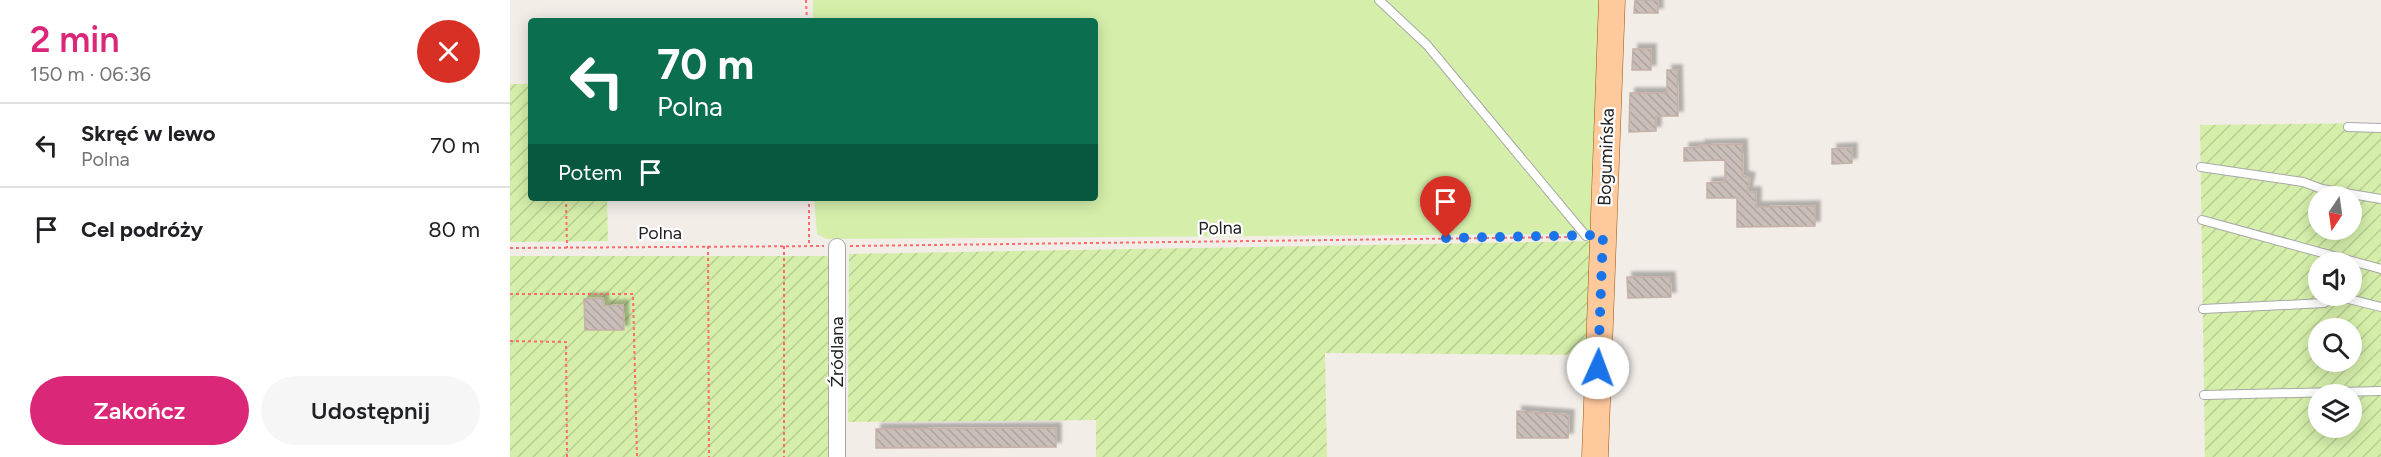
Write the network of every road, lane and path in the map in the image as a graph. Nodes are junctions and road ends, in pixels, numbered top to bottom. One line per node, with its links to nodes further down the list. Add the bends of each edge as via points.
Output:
1 (806, 0): 4 (path)
2 (1379, 0): 12 (lane, via 1427,45)
3 (1612, 0): 30 (main road, Bogumińska)
4 (807, 18)
5 (2348, 127): 6 (lane)
6 (2381, 128)
7 (2201, 167): 8 (lane)
8 (2381, 199)
9 (566, 201): 17 (path)
10 (809, 201): 14 (path, Polna, via 809,245)
11 (2202, 220): 18 (lane)
12 (1586, 236): 15 (path, Polna)
13 (708, 246): 14 (path, Polna); 17 (path, Polna); 27 (path)
14 (784, 246): 28 (path)
15 (837, 246): 29 (street, Źródlana)
16 (510, 248): 17 (path, Polna)
17 (567, 248)
18 (2381, 269)
19 (510, 294): 26 (path, via 633,294)
20 (2381, 307): 21 (lane, via 2337,296 2324,303)
21 (2203, 309)
22 (510, 341): 25 (path, via 566,342)
23 (2381, 391): 24 (lane)
24 (2204, 395)
25 (567, 457)
26 (637, 457)
27 (709, 457)
28 (784, 457)
29 (837, 457)
30 (1595, 457)

